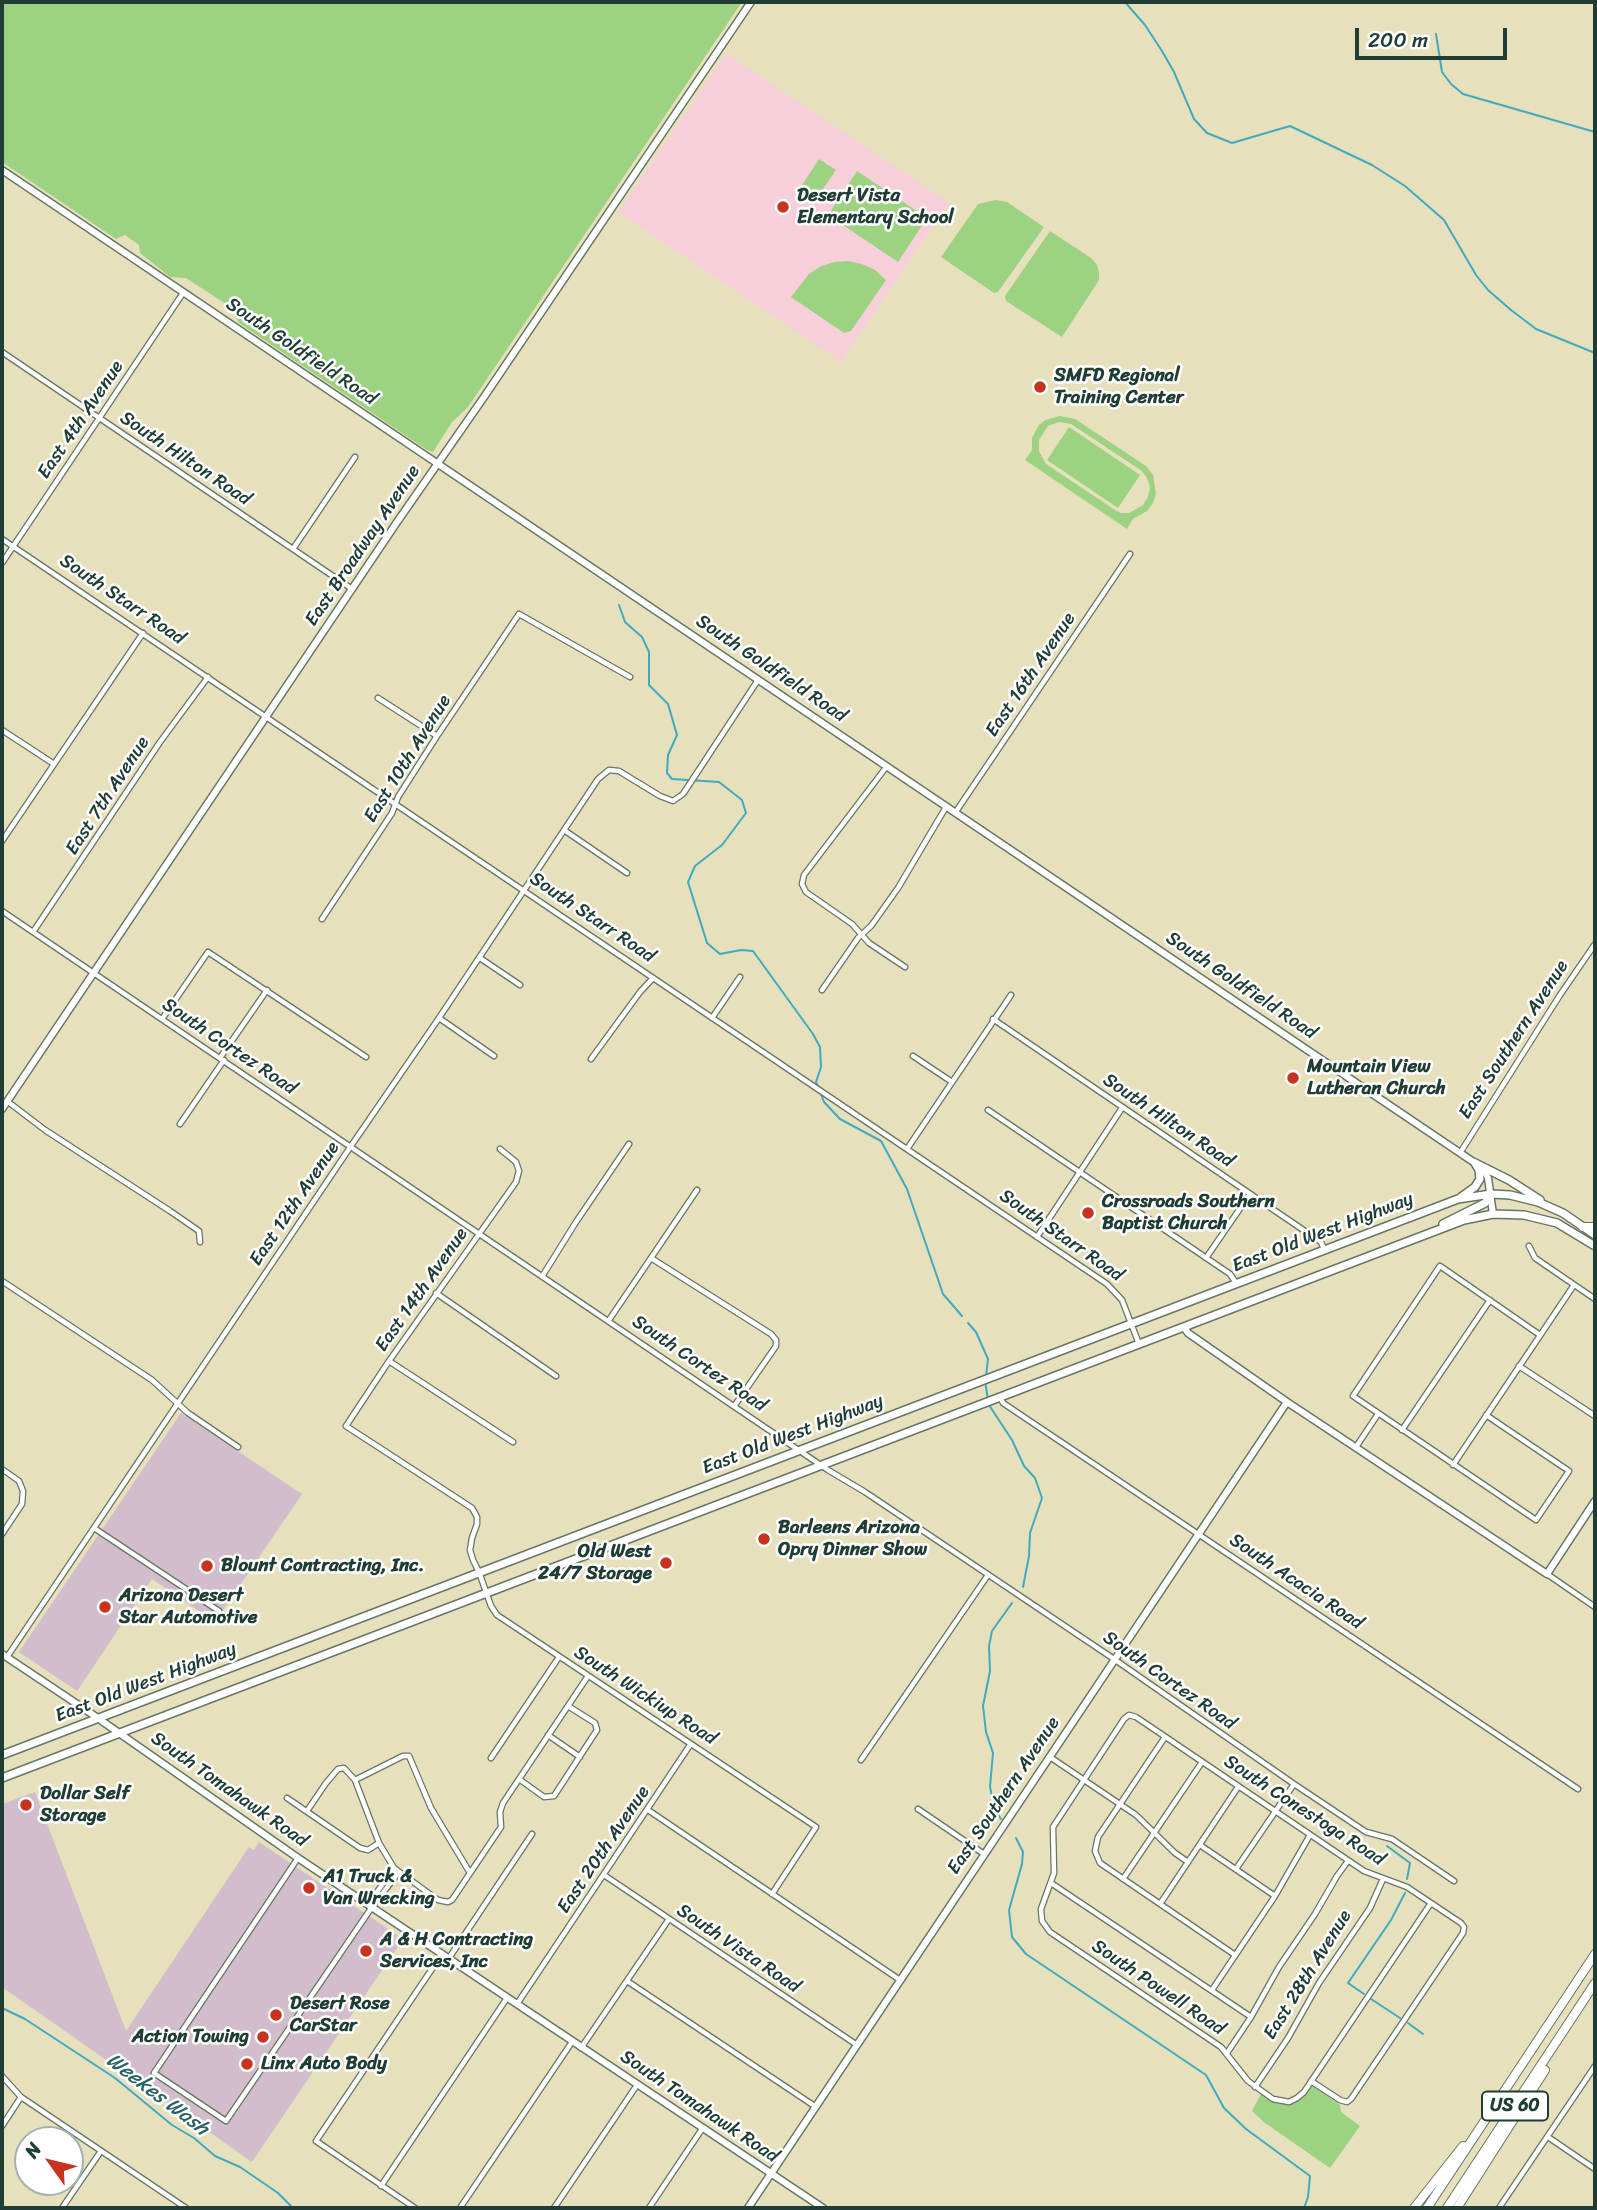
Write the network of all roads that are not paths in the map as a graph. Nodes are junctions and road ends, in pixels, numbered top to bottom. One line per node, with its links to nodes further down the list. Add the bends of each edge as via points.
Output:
1 (751, 2): 7 (main road, East Broadway Avenue)
2 (2, 170): 3 (main road, South Goldfield Road)
3 (183, 293): 5 (street, East 4th Avenue); 7 (main road, South Goldfield Road)
4 (2, 352): 5 (street, South Hilton Road)
5 (99, 418): 9 (street, East 4th Avenue); 10 (street, South Hilton Road)
6 (355, 457): 10 (street)
7 (438, 464): 13 (main road, East Broadway Avenue); 17 (main road, South Goldfield Road)
8 (2, 538): 9 (street, South Starr Road)
9 (13, 546): 12 (street, East 4th Avenue); 14 (street, South Starr Road)
10 (293, 549): 13 (street, South Hilton Road)
11 (1130, 554): 26 (street, East 16th Avenue)
12 (2, 563)
13 (352, 589): 19 (main road, East Broadway Avenue)
14 (143, 633): 15 (street, South Starr Road); 22 (street)
15 (208, 677): 19 (street, South Starr Road); 33 (street, East 7th Avenue)
16 (630, 677): 21 (street, East 10th Avenue, via 519,614)
17 (758, 680): 23 (main road, South Goldfield Road); 27 (street, East 12th Avenue, via 683,794 673,801 609,770)
18 (378, 698): 21 (street)
19 (266, 716): 24 (street, South Starr Road); 38 (main road, East Broadway Avenue)
20 (2, 730): 22 (street)
21 (437, 736): 24 (street, East 10th Avenue)
22 (54, 764): 28 (street)
23 (887, 766): 25 (main road, South Goldfield Road); 34 (street, via 804,875 802,884 806,892)
24 (396, 804): 30 (street, South Starr Road); 32 (street, East 10th Avenue)
25 (946, 807): 26 (main road, South Goldfield Road); 34 (street, via 898,888)
26 (955, 813): 64 (main road, South Goldfield Road)
27 (564, 830): 29 (street); 30 (street, East 12th Avenue)
28 (2, 841)
29 (626, 873)
30 (525, 891): 36 (street, East 12th Avenue); 40 (street, South Starr Road)
31 (2, 911): 33 (street, South Cortez Road)
32 (322, 919)
33 (33, 932): 38 (street, South Cortez Road)
34 (862, 934): 37 (street); 43 (street)
35 (1595, 944): 64 (street, East Southern Avenue)
36 (480, 958): 41 (street); 45 (street, East 12th Avenue)
37 (905, 967)
38 (93, 972): 47 (street, South Cortez Road); 55 (main road, East Broadway Avenue)
39 (740, 977): 46 (street)
40 (653, 978): 46 (street, South Starr Road); 53 (street)
41 (520, 985)
42 (267, 990): 47 (street, via 208,952); 51 (street); 52 (street)
43 (822, 990)
44 (1011, 995): 48 (street)
45 (439, 1018): 49 (street); 61 (street, East 12th Avenue)
46 (712, 1018): 63 (street, South Starr Road)
47 (162, 1019): 52 (street, South Cortez Road)
48 (993, 1019): 54 (street); 56 (street, South Hilton Road)
49 (494, 1056)
50 (913, 1056): 54 (street)
51 (366, 1057)
52 (222, 1059): 59 (street); 61 (street, South Cortez Road)
53 (591, 1059)
54 (952, 1082): 63 (street)
55 (7, 1101): 57 (main road, East Broadway Avenue); 79 (street, via 199,1231)
56 (1122, 1108): 66 (street); 68 (street, South Hilton Road)
57 (2, 1109)
58 (988, 1110): 66 (street)
59 (180, 1124)
60 (629, 1144): 85 (street)
61 (351, 1146): 75 (street, South Cortez Road); 102 (street, East 12th Avenue)
62 (500, 1149): 75 (street, East 14th Avenue, via 519,1171)
63 (907, 1149): 78 (street, South Starr Road)
64 (1460, 1153): 65 (main road, South Goldfield Road)
65 (1475, 1163): 69 (main road, South Goldfield Road, via 1488,1178); 70 (main road, via 1478,1184); 71 (main road)
66 (1078, 1172): 78 (street); 84 (street)
67 (697, 1190): 83 (street)
68 (1250, 1194): 82 (street, South Hilton Road, via 1321,1242); 84 (street)
69 (1491, 1194): 70 (main road, East Old West Highway); 71 (main road, East Old West Highway); 72 (main road, South Goldfield Road); 77 (main road, via 1485,1203)
70 (1458, 1199): 82 (main road, East Old West Highway)
71 (1552, 1208): 73 (main road, East Old West Highway)
72 (1493, 1214): 77 (main road, East Old West Highway); 81 (main road, East Old West Highway, via 1541,1218 1572,1230)
73 (1583, 1227): 74 (highway); 76 (main road, East Old West Highway)
74 (1595, 1227)
75 (480, 1233): 85 (street, South Cortez Road); 89 (street, East 14th Avenue)
76 (1595, 1235)
77 (1422, 1236): 94 (main road, East Old West Highway)
78 (1037, 1237): 93 (street, South Starr Road, via 1113,1288)
79 (200, 1242)
80 (1529, 1246): 88 (street, via 1535,1258)
81 (1595, 1246)
82 (1324, 1249): 87 (main road, East Old West Highway)
83 (651, 1258): 92 (street); 103 (street, via 776,1340)
84 (1206, 1258): 87 (street)
85 (543, 1275): 92 (street, South Cortez Road)
86 (2, 1281): 102 (street, via 152,1380)
87 (1236, 1283): 93 (main road, East Old West Highway)
88 (1574, 1285): 90 (street); 95 (street)
89 (436, 1293): 97 (street, East 14th Avenue); 99 (street)
90 (1595, 1299)
91 (1490, 1300): 95 (street); 104 (street, via 1440,1266 1353,1396); 108 (street)
92 (609, 1320): 103 (street, South Cortez Road)
93 (1131, 1323): 96 (street, South Starr Road); 112 (main road, East Old West Highway)
94 (1184, 1327): 96 (main road, East Old West Highway); 101 (main road)
95 (1540, 1335): 98 (street)
96 (1139, 1344): 100 (main road, East Old West Highway)
97 (389, 1361): 107 (street, East 14th Avenue); 109 (street)
98 (1519, 1366): 105 (street); 106 (street)
99 (556, 1376)
100 (992, 1400): 113 (main road, East Old West Highway); 118 (street, South Acacia Road)
101 (1287, 1402): 111 (main road); 118 (main road, East Southern Avenue)
102 (178, 1404): 110 (street); 117 (street, East 12th Avenue)
103 (735, 1405): 112 (street, South Cortez Road)
104 (1378, 1414): 108 (street); 111 (street)
105 (1486, 1415): 114 (street); 114 (street, via 1569,1471 1536,1520)
106 (1595, 1416)
107 (346, 1426): 120 (street, South Wickiup Road, via 472,1508 477,1524 470,1550)
108 (1402, 1430): 114 (street)
109 (513, 1441)
110 (238, 1447)
111 (1356, 1447): 121 (main road)
112 (801, 1450): 113 (street, South Cortez Road); 120 (main road, East Old West Highway)
113 (822, 1465): 122 (street, South Cortez Road); 123 (main road, East Old West Highway)
114 (1452, 1465)
115 (2, 1469): 119 (street, via 19,1481 23,1491 22,1504)
116 (1595, 1502): 121 (main road)
117 (94, 1528): 125 (street); 126 (street, East 12th Avenue)
118 (1199, 1533): 128 (main road, East Southern Avenue); 148 (street, South Acacia Road)
119 (2, 1534)
120 (480, 1572): 123 (street, South Wickiup Road); 131 (main road, East Old West Highway)
121 (1546, 1574): 124 (street)
122 (988, 1575): 128 (street, South Cortez Road); 140 (street)
123 (486, 1593): 127 (street, South Wickiup Road, via 497,1615); 132 (main road, East Old West Highway)
124 (1595, 1607)
125 (219, 1611)
126 (4, 1656): 131 (main road, South Tomahawk Road)
127 (559, 1657): 129 (street, South Wickiup Road); 139 (street)
128 (1114, 1660): 138 (main road, East Southern Avenue); 146 (street, South Cortez Road)
129 (588, 1676): 130 (street); 135 (street, South Wickiup Road)
130 (568, 1706): 133 (street); 137 (street, via 595,1723 597,1730)
131 (98, 1718): 132 (main road, South Tomahawk Road); 136 (main road, East Old West Highway)
132 (120, 1733): 142 (main road, East Old West Highway); 161 (main road, South Tomahawk Road)
133 (548, 1735): 137 (street); 143 (street)
134 (1166, 1737): 141 (street, South Conestoga Road); 145 (street, South Conestoga Road, via 1129,1715); 150 (street)
135 (690, 1745): 152 (street, East 20th Avenue); 172 (street, South Wickiup Road, via 816,1827)
136 (2, 1755)
137 (580, 1757): 143 (street, via 554,1797 544,1797)
138 (1050, 1757): 145 (street); 160 (main road, East Southern Avenue)
139 (491, 1758)
140 (861, 1760)
141 (1202, 1762): 147 (street, South Conestoga Road); 155 (street)
142 (2, 1778)
143 (519, 1779): 166 (street, via 499,1812 501,1826)
144 (355, 1780): 153 (street, via 344,1768 338,1769); 158 (street); 166 (street, via 409,1756 431,1808)
145 (1084, 1780): 150 (street); 171 (street, via 1053,1827)
146 (1294, 1784): 154 (street); 170 (street, South Cortez Road, via 1366,1832 1392,1839)
147 (1238, 1787): 154 (street, South Conestoga Road); 159 (street)
148 (1578, 1788)
149 (287, 1798): 153 (street)
150 (1120, 1804): 155 (street); 168 (street, via 1098,1837 1095,1851 1100,1863)
151 (918, 1809): 160 (street)
152 (648, 1810): 167 (street, East 20th Avenue); 172 (street)
153 (307, 1811): 158 (street, via 360,1847 368,1850)
154 (1275, 1811): 157 (street, South Conestoga Road); 165 (street)
155 (1155, 1832): 163 (street); 168 (street)
156 (532, 1834): 181 (street)
157 (1310, 1835): 162 (street, South Conestoga Road); 173 (street)
158 (379, 1843): 164 (street)
159 (1199, 1845): 163 (street); 165 (street)
160 (984, 1854): 182 (main road, East Southern Avenue)
161 (298, 1858): 176 (main road, South Tomahawk Road); 176 (street, via 154,2073 226,2122)
162 (1348, 1861): 169 (street, South Conestoga Road); 189 (street)
163 (1188, 1862): 175 (street)
164 (397, 1870): 166 (street, via 438,1900 448,1902); 176 (street)
165 (1236, 1870): 173 (street)
166 (470, 1873)
167 (604, 1875): 177 (street, South Vista Road); 188 (street, East 20th Avenue)
168 (1123, 1879): 175 (street)
169 (1383, 1879): 174 (street, South Conestoga Road, via 1403,1885); 198 (street, East 28th Avenue, via 1370,1908)
170 (1454, 1881)
171 (1051, 1883): 185 (street); 193 (street, South Powell Road, via 1041,1909 1050,1932)
172 (772, 1894): 182 (street)
173 (1275, 1896): 180 (street)
174 (1431, 1903): 196 (street); 196 (street, South Conestoga Road, via 1461,1923 1463,1933 1351,2099 1340,2100)
175 (1160, 1904): 180 (street)
176 (372, 1907): 178 (main road, South Tomahawk Road)
177 (669, 1919): 183 (street); 191 (street, South Vista Road)
178 (442, 1954): 181 (main road, South Tomahawk Road); 208 (street, via 316,2141)
179 (1595, 1954): 200 (highway, US 60)
180 (1235, 1955): 185 (street)
181 (449, 1959): 186 (main road, South Tomahawk Road)
182 (901, 1980): 191 (main road, East Southern Avenue)
183 (627, 1981): 192 (street); 201 (street)
184 (1595, 1983): 187 (highway, US 60)
185 (1212, 1990): 189 (street)
186 (508, 1998): 188 (main road, South Tomahawk Road); 208 (street)
187 (1583, 2004): 219 (highway, US 60); 220 (highway)
188 (516, 2005): 190 (main road, South Tomahawk Road)
189 (1251, 2017): 193 (street)
190 (572, 2042): 192 (main road, South Tomahawk Road); 212 (street)
191 (857, 2045): 201 (main road, East Southern Avenue)
192 (581, 2048): 197 (main road, South Tomahawk Road)
193 (1227, 2053): 198 (street, South Powell Road)
194 (1595, 2066): 204 (street)
195 (2, 2076): 199 (street)
196 (1311, 2081): 198 (street, South Powell Road, via 1289,2102 1273,2099)
197 (637, 2085): 203 (main road, South Tomahawk Road); 213 (street)
198 (1255, 2087)
199 (21, 2097): 202 (street); 205 (street)
200 (1496, 2106): 217 (highway); 218 (highway, US 60)
201 (816, 2107): 207 (main road, East Southern Avenue)
202 (2, 2126)
203 (702, 2129): 207 (main road, South Tomahawk Road); 214 (street)
204 (1548, 2137): 206 (street); 221 (street)
205 (101, 2151): 209 (street); 210 (street)
206 (1595, 2169)
207 (771, 2174): 215 (main road, East Southern Avenue); 216 (main road, South Tomahawk Road)
208 (382, 2186): 211 (street)
209 (183, 2207)
210 (62, 2208)
211 (415, 2208)
212 (460, 2208)
213 (554, 2208)
214 (649, 2208)
215 (748, 2208)
216 (822, 2208)
217 (1415, 2208)
218 (1427, 2208)
219 (1447, 2208)
220 (1457, 2208)
221 (1499, 2208)

